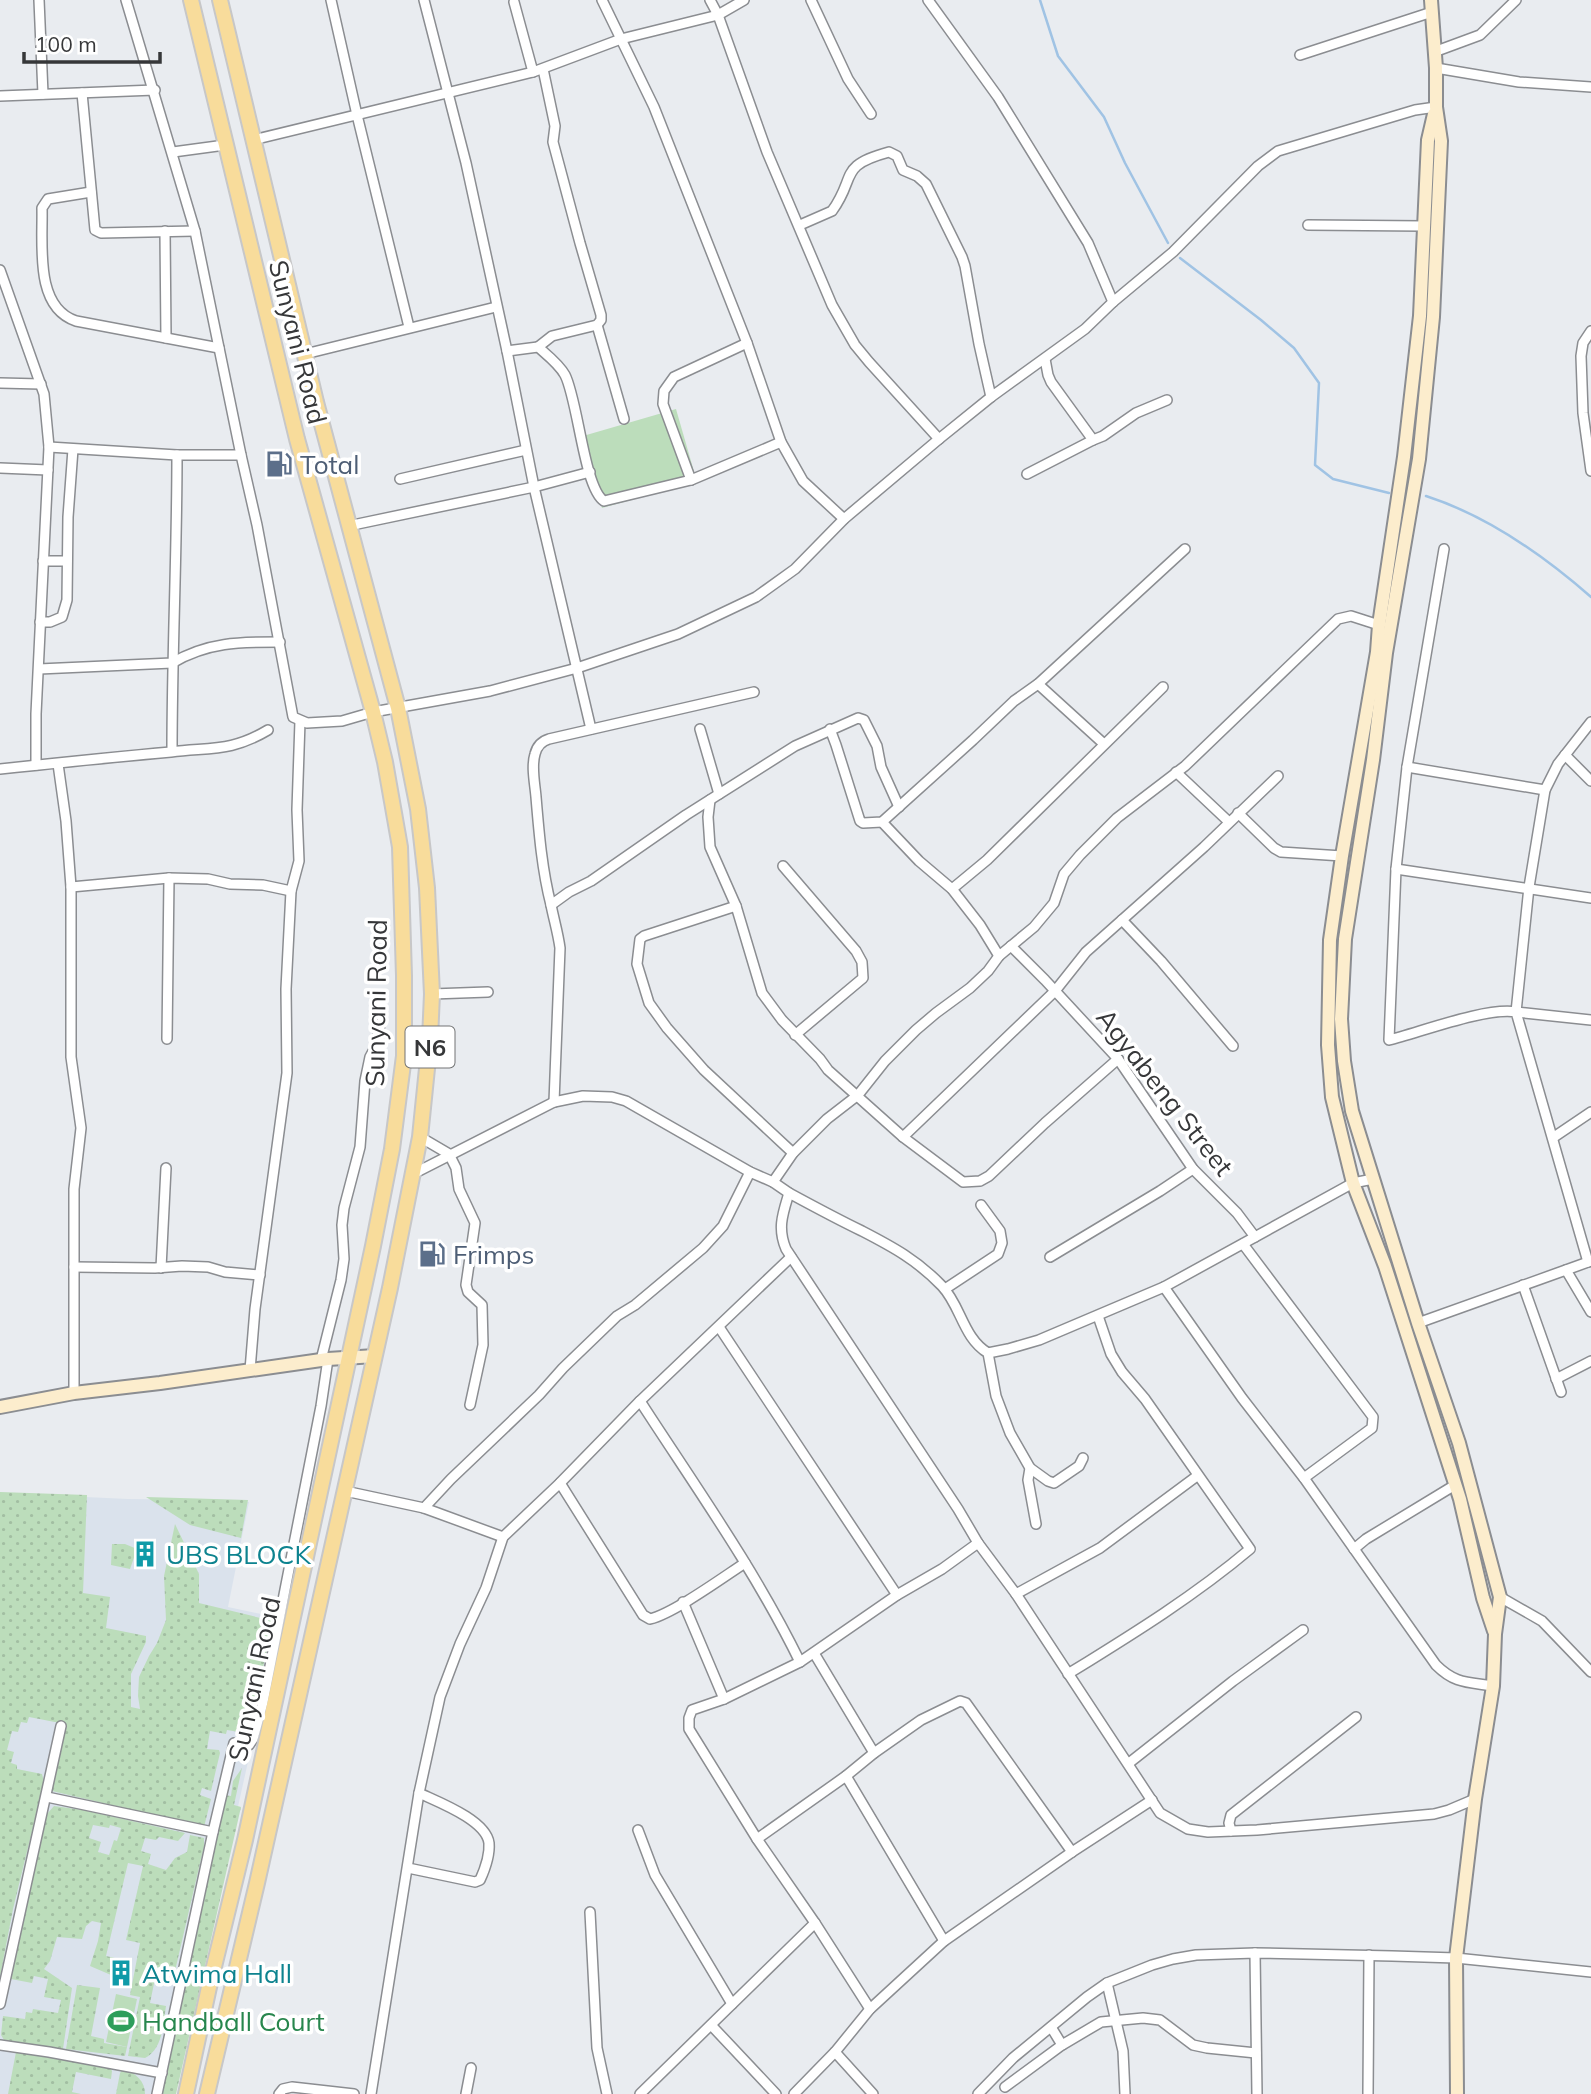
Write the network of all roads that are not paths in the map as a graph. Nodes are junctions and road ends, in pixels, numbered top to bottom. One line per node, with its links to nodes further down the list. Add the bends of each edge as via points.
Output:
1 (39, 0): 25 (street)
2 (127, 0): 22 (street)
3 (191, 0): 31 (main road, Sunyani Road / N6)
4 (220, 0): 30 (main road, N6)
5 (331, 0): 29 (street)
6 (424, 0): 24 (street)
7 (602, 0): 16 (street)
8 (710, 0): 15 (street)
9 (744, 0): 15 (street)
10 (811, 0): 28 (street, via 848,79)
11 (928, 0): 40 (street, via 998,97 1087,243)
12 (1516, 0): 17 (street, via 1479,35)
13 (514, 2): 20 (street)
14 (1432, 6): 17 (street); 18 (street)
15 (719, 15): 16 (street); 34 (street, via 767,152)
16 (621, 39): 20 (street); 46 (street, via 654,107)
17 (1434, 52): 19 (street)
18 (1300, 55)
19 (1436, 68): 21 (street, via 1520,82); 27 (street)
20 (538, 71): 24 (street); 42 (street, via 601,316)
21 (1591, 87)
22 (155, 90): 23 (street); 32 (street)
23 (82, 93): 25 (street); 33 (street)
24 (448, 93): 29 (street); 41 (street)
25 (43, 94): 26 (street)
26 (0, 96)
27 (1436, 107): 36 (street, via 1428,140); 40 (street, via 1278,151 1173,252); 149 (street, via 1441,141 1433,317 1419,459 1345,939 1344,1060 1352,1111)
28 (871, 114)
29 (357, 115): 30 (street); 43 (street)
30 (253, 140): 50 (main road, N6)
31 (225, 145): 32 (street); 89 (main road, Sunyani Road / N6, via 294,426)
32 (173, 152): 38 (street)
33 (90, 192): 37 (street, via 97,232); 45 (street, via 48,199 42,208 50,300 76,321)
34 (800, 225): 54 (street, via 832,211 857,164 889,152 897,156 903,170 926,184 962,257); 57 (street, via 832,305 855,345)
35 (1308, 225): 36 (street)
36 (1423, 226): 80 (street, via 1420,316 1405,457)
37 (165, 231): 38 (street); 45 (street)
38 (195, 231): 48 (street)
39 (0, 270): 53 (street)
40 (1113, 302): 51 (street)
41 (496, 307): 43 (street); 49 (street)
42 (597, 325): 47 (street, via 552,336); 56 (street)
43 (409, 327): 50 (street)
44 (1591, 331): 67 (street, via 1581,356)
45 (166, 338): 48 (street)
46 (747, 343): 59 (street); 71 (street, via 674,377 664,391 663,404)
47 (538, 347): 49 (street); 68 (street, via 566,379)
48 (219, 348): 64 (street)
49 (507, 351): 62 (street)
50 (305, 354): 74 (main road, N6)
51 (1045, 359): 54 (street); 58 (street, via 1051,382)
52 (0, 383): 53 (street)
53 (41, 384): 60 (street)
54 (991, 397): 57 (street)
55 (1167, 400): 58 (street)
56 (624, 419)
57 (939, 439): 73 (street)
58 (1093, 440): 69 (street)
59 (781, 442): 71 (street); 73 (street, via 803,481)
60 (49, 447): 61 (street); 66 (street)
61 (73, 449): 63 (street); 78 (street)
62 (526, 450): 70 (street); 72 (street)
63 (177, 455): 64 (street); 82 (street)
64 (241, 455): 81 (street)
65 (0, 468): 66 (street)
66 (48, 470): 77 (street)
67 (1591, 471)
68 (590, 472): 71 (street, via 604,501); 72 (street)
69 (1027, 474)
70 (400, 479)
71 (691, 480)
72 (534, 487): 74 (street); 83 (street)
73 (844, 519): 83 (street, via 796,569 756,597 678,634)
74 (348, 526): 88 (main road, N6)
75 (1185, 549): 85 (street)
76 (1444, 549): 101 (street)
77 (43, 561): 78 (street); 79 (street)
78 (67, 561): 79 (street, via 62,617)
79 (40, 622): 84 (street)
80 (1379, 625): 103 (street, via 1351,617 1338,619); 113 (street)
81 (279, 642): 82 (street, via 208,647); 90 (street, via 293,717)
82 (172, 663): 84 (street); 97 (street)
83 (577, 667): 88 (street, via 490,691); 92 (street)
84 (39, 669): 100 (street)
85 (1038, 684): 96 (street); 109 (street)
86 (1163, 687): 96 (street)
87 (754, 692): 92 (street)
88 (398, 708): 89 (street); 129 (main road, N6, via 428,888)
89 (373, 712): 90 (street, via 318,723); 172 (main road, Sunyani Road / N6, via 400,847 404,1056 392,1149)
90 (300, 721): 120 (street, via 299,861)
91 (1591, 722): 98 (street)
92 (591, 729): 122 (street, via 544,741 534,754 539,831)
93 (700, 729): 107 (street)
94 (830, 729): 107 (street); 109 (street, via 864,720); 111 (street, via 860,821)
95 (268, 730): 97 (street, via 227,748)
96 (1104, 744): 119 (street)
97 (172, 751): 99 (street)
98 (1565, 755): 105 (street); 106 (street)
99 (58, 764): 100 (street); 117 (street)
100 (36, 765): 102 (street)
101 (1407, 767): 106 (street); 115 (street)
102 (0, 769)
103 (1176, 772): 112 (street); 125 (street, via 1117,818 1080,855 1064,874 1054,903)
104 (1278, 776): 110 (street)
105 (1591, 781)
106 (1545, 790): 118 (street)
107 (719, 794): 108 (street)
108 (710, 800): 122 (street); 123 (street, via 710,848)
109 (899, 807): 111 (street)
110 (1238, 813): 112 (street); 113 (street, via 1281,852)
111 (882, 822): 119 (street)
112 (1229, 822): 124 (street)
113 (1342, 856): 151 (street, via 1330,940 1328,1045 1332,1097)
114 (783, 866): 133 (street, via 862,962 863,978)
115 (1395, 869): 118 (street); 130 (street, via 1389,1040 1505,1010)
116 (169, 878): 117 (street); 120 (street, via 208,878); 134 (street)
117 (71, 887): 159 (street, via 71,1056 81,1128 74,1189)
118 (1529, 887): 121 (street); 130 (street)
119 (952, 889): 126 (street)
120 (291, 891): 162 (street, via 287,1073)
121 (1591, 898)
122 (551, 905): 138 (street, via 560,948)
123 (736, 906): 133 (street, via 762,993); 143 (street, via 644,936 637,964 649,1003 667,1028 704,1070)
124 (1122, 920): 127 (street, via 1086,952); 135 (street)
125 (1011, 946): 126 (street); 127 (street, Agyabeng Street)
126 (999, 956): 137 (street, via 970,988 916,1030)
127 (1055, 991): 136 (street, Agyabeng Street); 141 (street)
128 (488, 992): 129 (street)
129 (432, 994): 140 (main road, N6)
130 (1516, 1012): 131 (street); 142 (street)
131 (1591, 1020)
132 (380, 1023): 173 (street, via 365,1081 360,1147 344,1208 344,1259)
133 (795, 1035): 137 (street)
134 (167, 1039)
135 (1233, 1046)
136 (1118, 1059): 141 (street, via 979,1181 963,1182); 146 (street, Agyabeng Street)
137 (858, 1095): 141 (street); 143 (street)
138 (554, 1102): 144 (street); 147 (street, via 583,1096 626,1101)
139 (1591, 1112): 142 (street)
140 (420, 1137): 144 (street); 148 (main road, N6)
141 (903, 1137)
142 (1554, 1137): 158 (street)
143 (793, 1153): 150 (street)
144 (449, 1154): 148 (street); 180 (street, via 475,1223 466,1285 484,1314 483,1345)
145 (166, 1168): 160 (street)
146 (1193, 1169): 154 (street, Agyabeng Street); 157 (street)
147 (750, 1172): 150 (street); 189 (street, via 723,1226 703,1248 617,1316)
148 (413, 1174): 171 (main road, N6)
149 (1373, 1179): 151 (street); 168 (street)
150 (773, 1182): 152 (street)
151 (1353, 1183): 154 (street); 187 (street, via 1385,1266)
152 (789, 1193): 156 (street, via 781,1237); 165 (street, via 897,1248)
153 (981, 1205): 165 (street, via 1000,1231 998,1254)
154 (1255, 1237): 155 (street)
155 (1243, 1244): 164 (street); 185 (street, via 1373,1417 1372,1428)
156 (791, 1256): 169 (street); 192 (street)
157 (1051, 1257)
158 (1590, 1261): 161 (street)
159 (74, 1267): 160 (street); 178 (street)
160 (161, 1268): 162 (street, via 208,1267)
161 (1566, 1270): 163 (street); 166 (street)
162 (260, 1275): 175 (street)
163 (1523, 1285): 168 (street); 176 (street)
164 (1164, 1287): 167 (street); 185 (street)
165 (945, 1289): 170 (street, via 972,1338)
166 (1591, 1312)
167 (1098, 1316): 170 (street, via 1039,1340); 184 (street, via 1111,1354)
168 (1418, 1323): 197 (street, via 1459,1443)
169 (719, 1327): 179 (street); 196 (street)
170 (988, 1353): 183 (street, via 996,1396)
171 (375, 1356): 172 (street); 188 (main road, N6)
172 (348, 1357): 173 (street); 245 (main road, Sunyani Road / N6)
173 (325, 1359): 175 (street); 218 (street, via 302,1511 263,1702 250,1745 234,1743)
174 (1591, 1361): 176 (street)
175 (250, 1370): 178 (street)
176 (1556, 1379): 177 (street)
177 (1561, 1392)
178 (74, 1393): 181 (street)
179 (640, 1401): 186 (street); 194 (street)
180 (470, 1405)
181 (0, 1408)
182 (1083, 1458): 183 (street, via 1079,1466 1054,1482)
183 (1030, 1468): 190 (street)
184 (1197, 1476): 195 (street, via 1100,1548); 204 (street, via 1250,1549 1158,1618)
185 (1304, 1478): 193 (street)
186 (559, 1483): 191 (street); 198 (street, via 643,1615 656,1618)
187 (1455, 1485): 193 (street); 200 (street)
188 (345, 1491): 189 (street); 246 (main road, N6)
189 (424, 1508): 191 (street)
190 (1036, 1524)
191 (503, 1537): 212 (street, via 440,1698)
192 (978, 1544): 195 (street); 196 (street)
193 (1354, 1549): 205 (street, via 1445,1674 1455,1681)
194 (745, 1563): 198 (street); 202 (street)
195 (1016, 1594): 204 (street)
196 (897, 1595): 201 (street)
197 (1500, 1597): 200 (street); 203 (street, via 1542,1621)
198 (683, 1602): 206 (street)
199 (1303, 1630): 210 (street)
200 (1495, 1634): 205 (street)
201 (814, 1653): 202 (street); 209 (street)
202 (800, 1662): 206 (street)
203 (1591, 1672)
204 (1068, 1674): 210 (street)
205 (1493, 1686): 214 (street)
206 (724, 1699): 219 (street, via 692,1710 689,1729)
207 (1356, 1717): 217 (street, via 1231,1815)
208 (61, 1726): 213 (street)
209 (874, 1753): 211 (street); 220 (street, via 954,1702 966,1703)
210 (1129, 1763): 215 (street)
211 (846, 1776): 219 (street); 224 (street)
212 (419, 1793): 221 (street); 221 (street, via 484,1830 489,1843 487,1858 480,1880 475,1882)
213 (47, 1797): 218 (street); 230 (street)
214 (1475, 1799): 217 (street, via 1434,1814); 227 (street)
215 (1152, 1800): 217 (street, via 1160,1813 1188,1829); 220 (street)
216 (638, 1830): 231 (street, via 655,1875)
217 (1231, 1831)
218 (213, 1832): 241 (street)
219 (757, 1839): 223 (street)
220 (1072, 1852): 224 (street)
221 (408, 1868): 249 (street)
222 (590, 1912): 251 (street, via 597,2048)
223 (815, 1923): 231 (street); 232 (street)
224 (944, 1941): 232 (street)
225 (1255, 1953): 226 (street); 229 (street, via 1173,1959); 239 (street)
226 (1369, 1955): 227 (street); 259 (street)
227 (1457, 1958): 228 (street); 260 (street)
228 (1591, 1972)
229 (1107, 1983): 233 (street); 235 (street)
230 (0, 2004)
231 (732, 2004): 234 (street)
232 (870, 2009): 238 (street)
233 (1115, 2020): 237 (street, via 1101,2022); 239 (street, via 1160,2020 1193,2045); 257 (street, via 1123,2051)
234 (711, 2025): 252 (street); 253 (street)
235 (1051, 2026): 237 (street); 242 (street)
236 (0, 2045): 241 (street)
237 (1062, 2045): 243 (street)
238 (835, 2052): 254 (street); 255 (street)
239 (1256, 2053): 258 (street)
240 (471, 2068): 250 (street)
241 (162, 2073): 244 (street)
242 (998, 2076): 243 (street); 256 (street)
243 (1004, 2091)
244 (157, 2094)
245 (186, 2094)
246 (207, 2094)
247 (279, 2094): 248 (street, via 292,2087)
248 (354, 2094)
249 (371, 2094)
250 (466, 2094)
251 (607, 2094)
252 (640, 2094)
253 (776, 2094)
254 (794, 2094)
255 (873, 2094)
256 (978, 2094)
257 (1125, 2094)
258 (1257, 2094)
259 (1368, 2094)
260 (1457, 2094)

